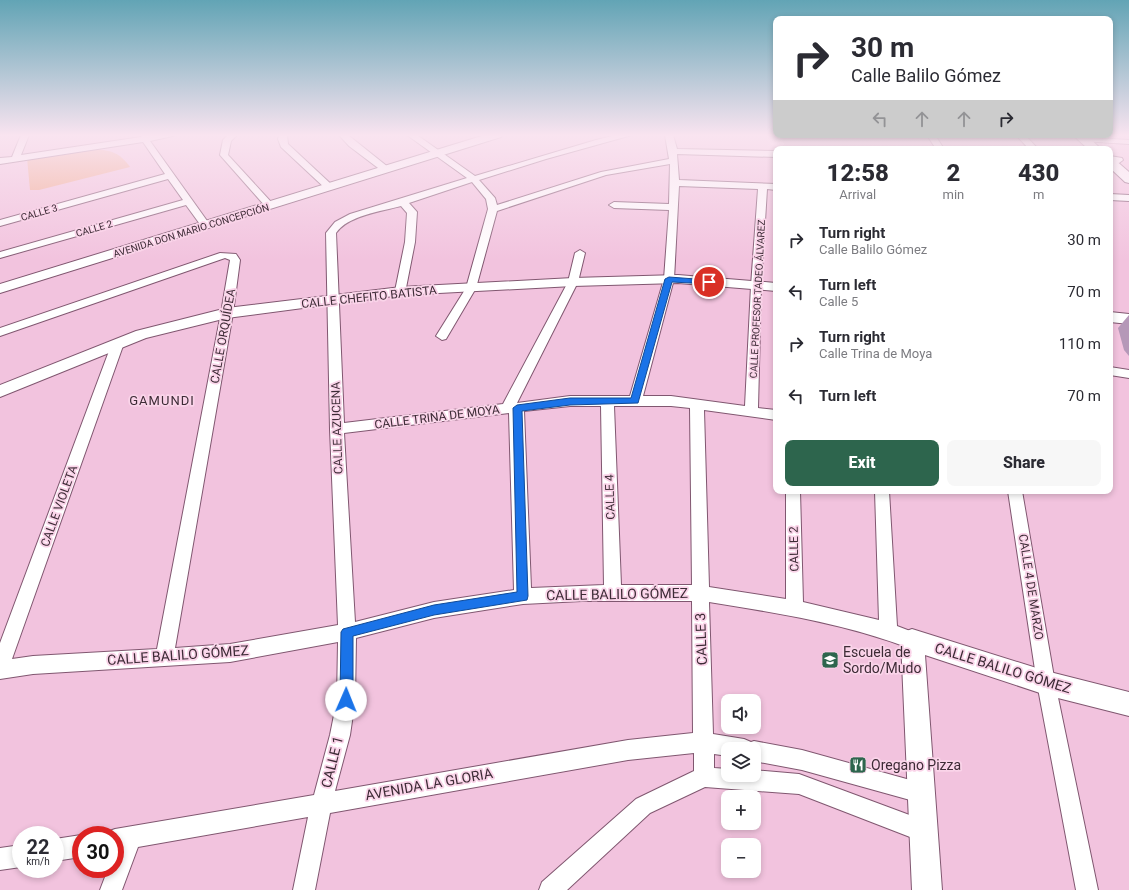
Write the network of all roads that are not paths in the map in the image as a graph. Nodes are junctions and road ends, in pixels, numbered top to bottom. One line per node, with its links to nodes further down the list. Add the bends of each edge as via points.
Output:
1 (166, 177): 22 (street, CALLE 3)
2 (172, 177): 16 (street)
3 (243, 177): 18 (street)
4 (318, 177): 12 (street)
5 (362, 177): 12 (street, AVENIDA DON MARIO CONCEPCIÓN)
6 (478, 177): 9 (street)
7 (591, 177): 21 (street)
8 (674, 177): 10 (street)
9 (473, 178): 17 (street); 21 (street, via 490,198)
10 (675, 183): 11 (street); 20 (street)
11 (763, 186): 13 (street); 28 (street, CALLE PROFESOR TADEO ÁLVAREZ)
12 (329, 187): 18 (street, AVENIDA DON MARIO CONCEPCIÓN)
13 (773, 187)
14 (1113, 197): 15 (street)
15 (1129, 198)
16 (189, 201): 23 (street); 25 (street, CALLE 2)
17 (403, 203): 32 (street, via 412,212 412,225); 33 (street, CALLE AZUCENA, via 349,218 336,225 331,233)
18 (269, 205): 23 (street, AVENIDA DON MARIO CONCEPCIÓN)
19 (614, 205): 20 (street)
20 (674, 207): 26 (street)
21 (492, 209): 30 (street)
22 (0, 223)
23 (206, 225): 31 (street, AVENIDA DON MARIO CONCEPCIÓN)
24 (580, 253): 27 (street)
25 (0, 255)
26 (669, 279): 27 (street, CALLE CHEFITO BATISTA); 28 (street, CALLE CHEFITO BATISTA); 42 (street)
27 (573, 282): 30 (street, CALLE CHEFITO BATISTA); 44 (street)
28 (756, 286): 29 (street, CALLE CHEFITO BATISTA); 45 (street, CALLE PROFESOR TADEO ÁLVAREZ)
29 (773, 287)
30 (471, 288): 32 (street, CALLE CHEFITO BATISTA); 36 (street)
31 (0, 289)
32 (401, 291): 33 (street, CALLE CHEFITO BATISTA)
33 (332, 300): 34 (street, CALLE CHEFITO BATISTA); 47 (street, CALLE AZUCENA)
34 (227, 313): 35 (street, CALLE ORQUÍDEA, via 235,260 232,256 224,255); 37 (street, CALLE CHEFITO BATISTA, via 141,334); 58 (street, CALLE ORQUÍDEA)
35 (0, 332)
36 (442, 336)
37 (118, 343): 40 (street, CALLE CHEFITO BATISTA); 59 (street, CALLE VIOLETA)
38 (1113, 371): 39 (street)
39 (1129, 374)
40 (0, 391)
41 (607, 401): 42 (street, CALLE TRINA DE MOYA); 44 (street, CALLE TRINA DE MOYA, via 570,402); 51 (street, CALLE 4)
42 (634, 401): 43 (street, CALLE TRINA DE MOYA)
43 (697, 404): 45 (street, CALLE TRINA DE MOYA); 52 (street, CALLE 3)
44 (512, 409): 47 (street, CALLE TRINA DE MOYA); 53 (street)
45 (751, 412): 46 (street, CALLE TRINA DE MOYA)
46 (773, 415)
47 (337, 429): 56 (street, CALLE AZUCENA)
48 (793, 494): 54 (street, CALLE 2)
49 (882, 494): 55 (street)
50 (1015, 494): 60 (street, CALLE 4 DE MARZO)
51 (613, 592): 52 (street, CALLE BALILO GÓMEZ); 53 (street, CALLE BALILO GÓMEZ)
52 (700, 593): 54 (street, CALLE BALILO GÓMEZ); 62 (street, CALLE 3)
53 (523, 596): 56 (street, CALLE BALILO GÓMEZ, via 434,610)
54 (795, 608): 55 (street, CALLE BALILO GÓMEZ)
55 (888, 631): 57 (street, CALLE BALILO GÓMEZ)
56 (347, 632): 58 (street, CALLE BALILO GÓMEZ, via 230,653); 67 (street, CALLE 1, via 346,700 340,735)
57 (912, 640): 60 (street, CALLE BALILO GÓMEZ); 66 (street)
58 (164, 657): 59 (street, CALLE BALILO GÓMEZ)
59 (0, 669)
60 (1046, 683): 61 (street, CALLE BALILO GÓMEZ); 77 (street, CALLE 4 DE MARZO)
61 (1129, 704)
62 (704, 742): 63 (street, AVENIDA LA GLORIA); 65 (street, CALLE 3); 67 (street, AVENIDA LA GLORIA, via 628,750)
63 (721, 745)
64 (761, 752): 66 (street, via 802,760)
65 (704, 777): 68 (street, via 799,784); 75 (street, via 643,806)
66 (921, 793): 68 (street)
67 (322, 802): 69 (street, AVENIDA LA GLORIA); 74 (street, CALLE 1)
68 (923, 831): 76 (street)
69 (124, 839)
70 (12, 858): 71 (street)
71 (0, 860)
72 (113, 878): 73 (street)
73 (110, 890)
74 (304, 890)
75 (550, 890)
76 (927, 890)
77 (1087, 890)

